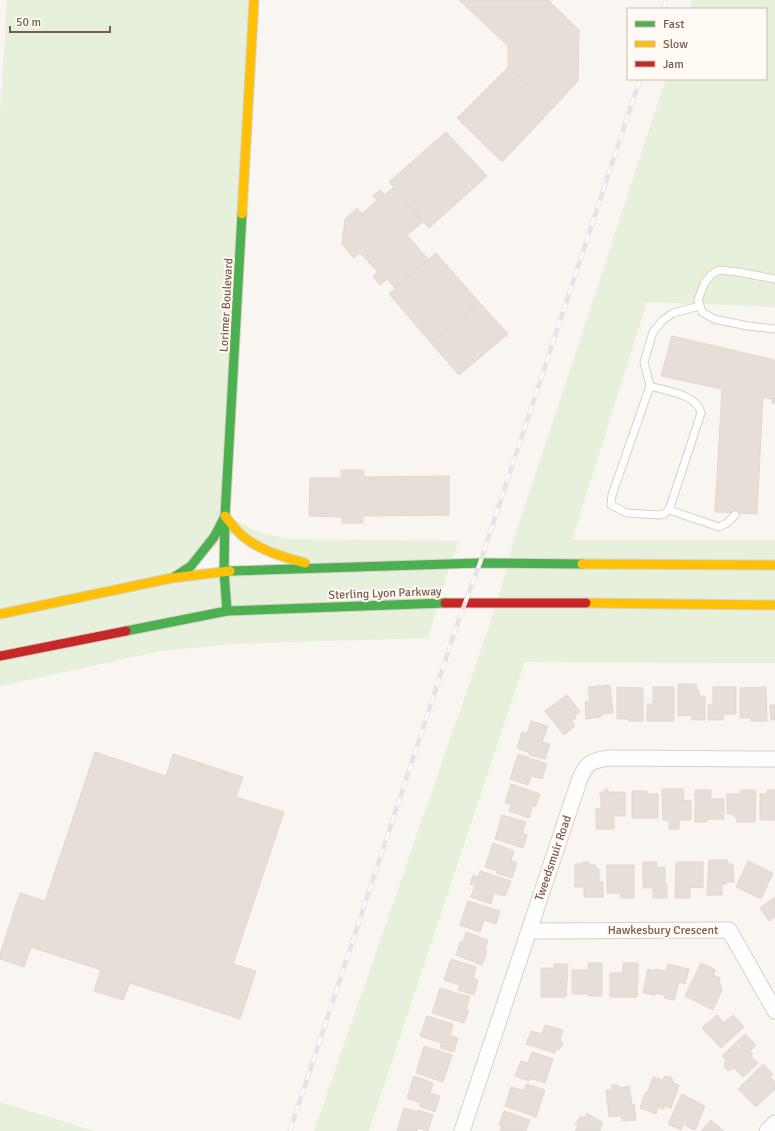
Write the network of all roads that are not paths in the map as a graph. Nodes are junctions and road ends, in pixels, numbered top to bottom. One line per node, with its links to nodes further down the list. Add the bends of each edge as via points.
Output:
1 (254, 0): 8 (main road, Lorimer Boulevard)
2 (775, 280): 3 (lane, via 720,270 712,274 704,284 698,300)
3 (700, 306): 4 (lane, via 702,312 714,319); 5 (lane, via 673,313 653,332 644,362)
4 (775, 329)
5 (650, 386): 6 (lane, via 690,398 700,407 701,413); 6 (lane, via 612,495 611,505 627,513 659,515)
6 (669, 510): 7 (lane, via 719,526 727,523)
7 (735, 515)
8 (225, 516): 10 (main road, via 237,532 253,544 285,557); 11 (main road, Lorimer Boulevard); 12 (main road, via 214,537 191,566)
9 (775, 565): 10 (main road, via 480,563)
10 (321, 567): 11 (main road)
11 (224, 571): 12 (main road); 14 (main road, Lorimer Boulevard)
12 (172, 578): 15 (main road)
13 (775, 605): 14 (main road, Sterling Lyon Parkway, via 465,602)
14 (226, 611): 16 (main road, Sterling Lyon Parkway)
15 (0, 614)
16 (0, 656)
17 (775, 759): 18 (street, Tweedsmuir Road, via 610,758 589,763 579,781)
18 (529, 931): 19 (street, Hawkesbury Crescent, via 729,930); 21 (street, Tweedsmuir Road)
19 (775, 1011)
20 (775, 1123): 22 (street)
21 (462, 1131)
22 (767, 1131)

